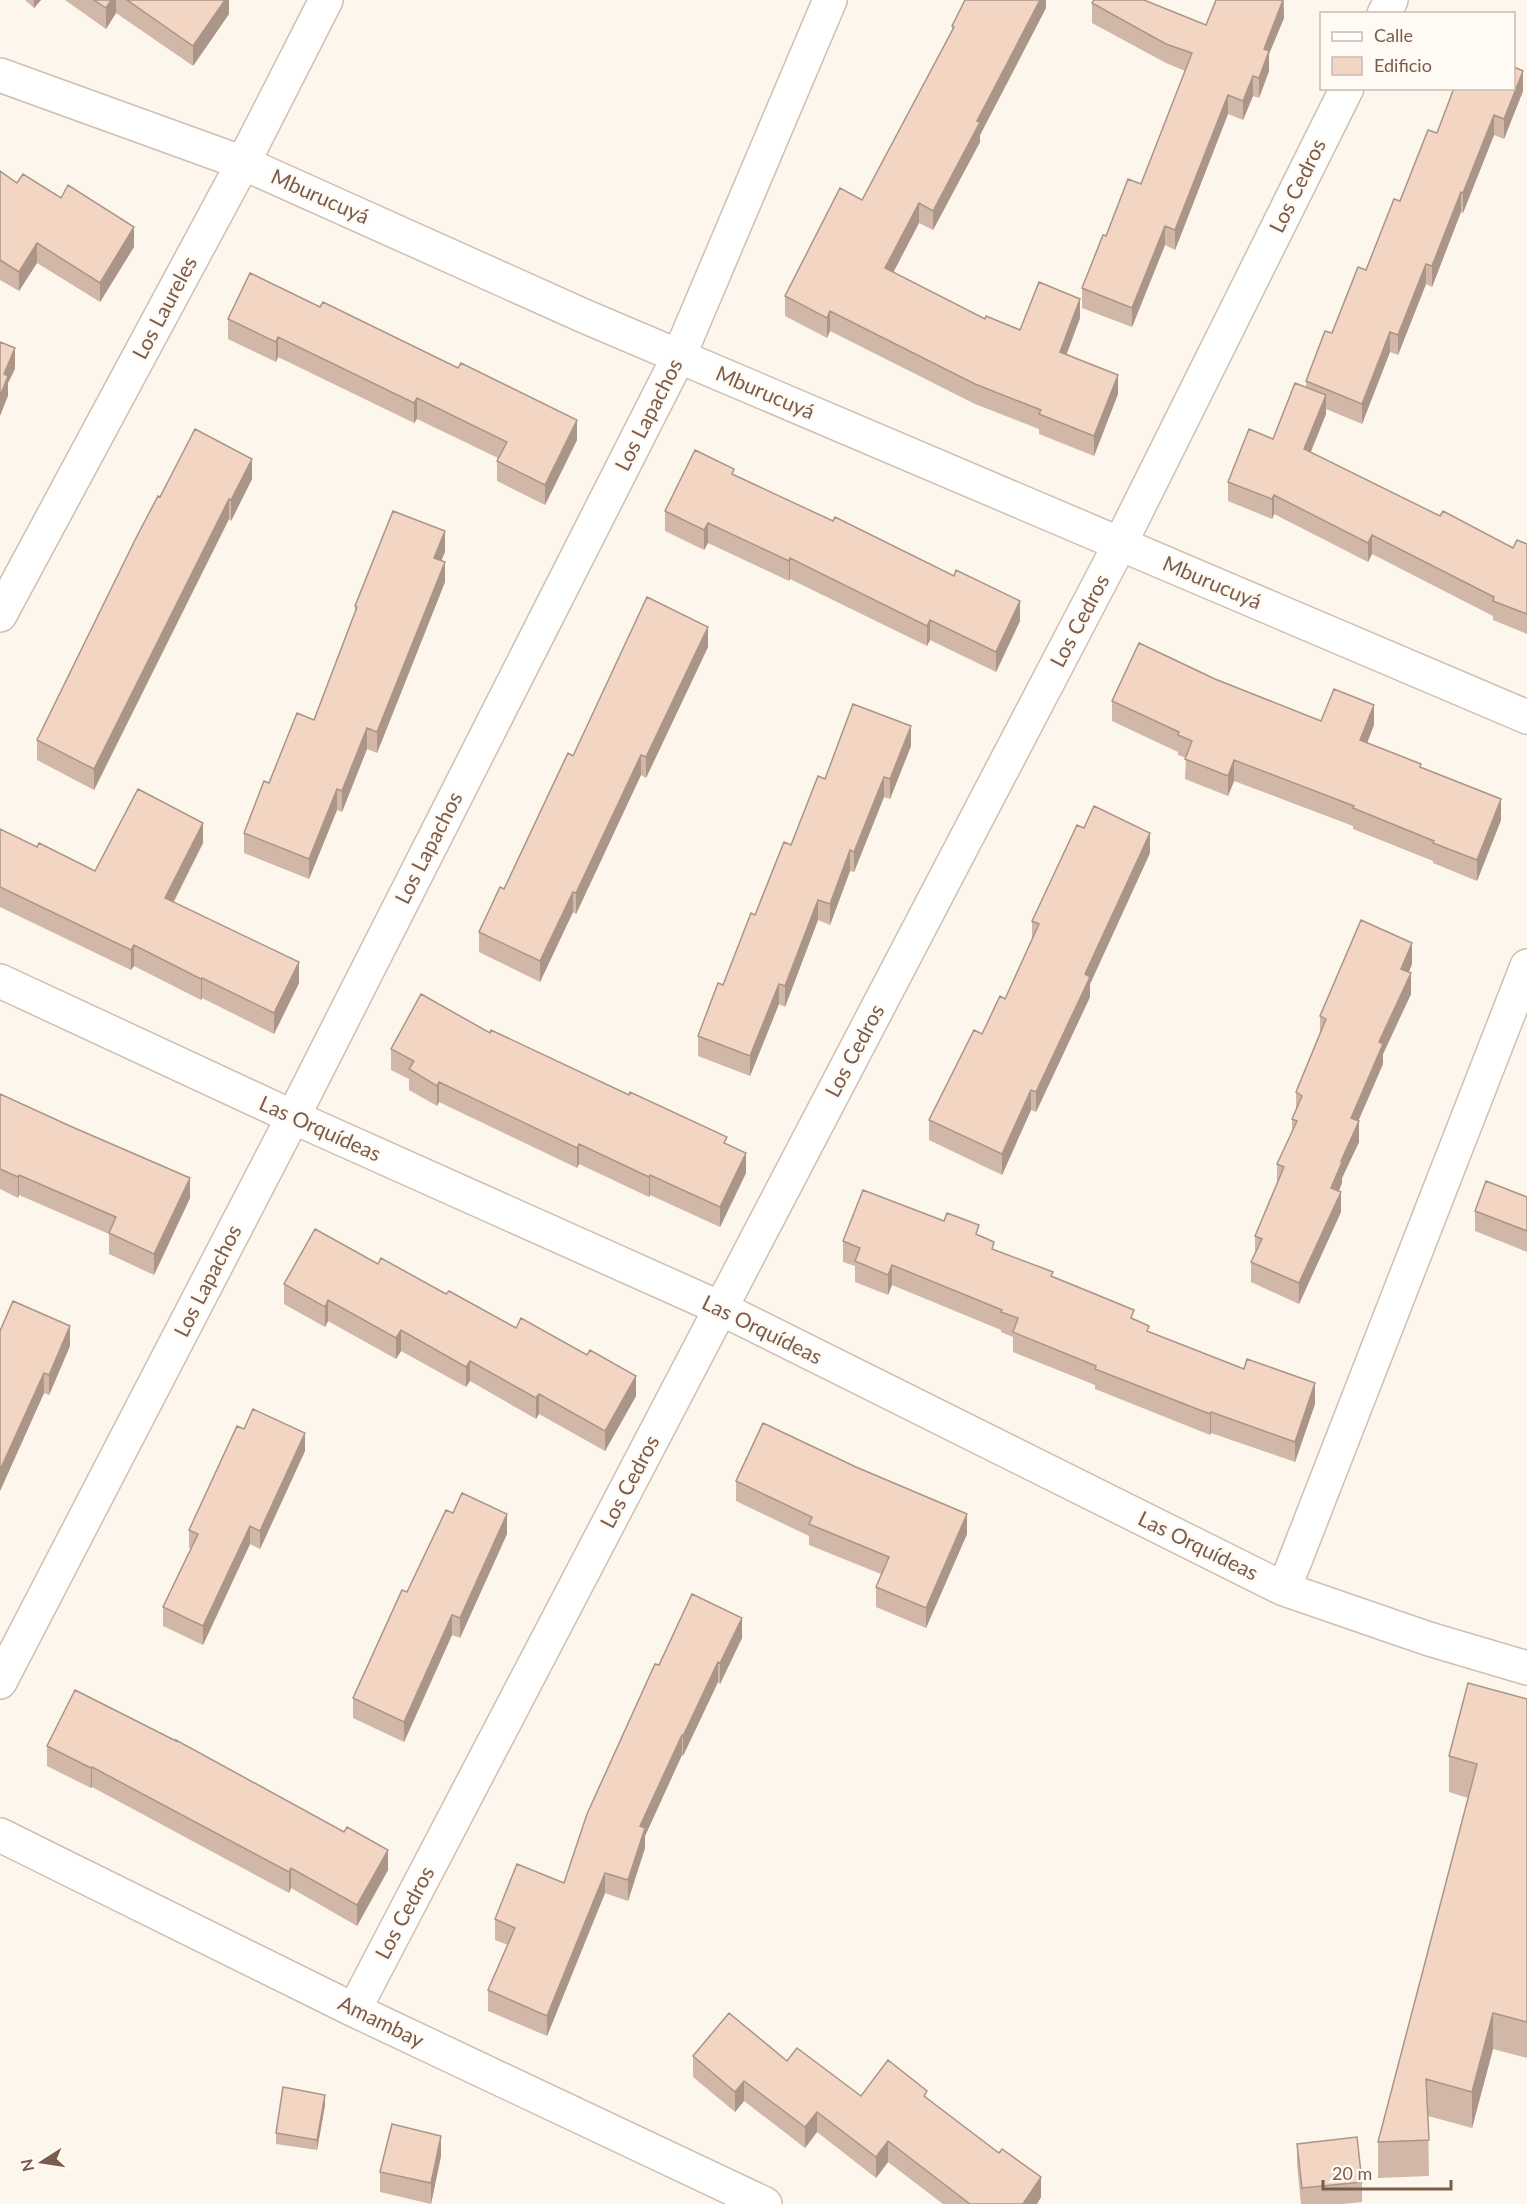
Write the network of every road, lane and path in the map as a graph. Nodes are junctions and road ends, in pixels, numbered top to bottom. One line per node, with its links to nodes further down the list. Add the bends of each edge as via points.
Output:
1 (326, 0): 5 (street, Los Laureles)
2 (830, 0): 6 (street, Los Lapachos)
3 (0, 75): 5 (street, Mburucuyá)
4 (1346, 90): 7 (street, Los Cedros)
5 (243, 163): 6 (street, Mburucuyá); 8 (street, Los Laureles)
6 (679, 356): 7 (street, Mburucuyá); 12 (street, Los Lapachos)
7 (1120, 544): 9 (street, Mburucuyá); 13 (street, Los Cedros)
8 (0, 615)
9 (1527, 717)
10 (1527, 966): 14 (street)
11 (0, 981): 12 (street, Las Orquídeas)
12 (293, 1117): 13 (street, Las Orquídeas); 16 (street, Los Lapachos)
13 (720, 1308): 14 (street, Las Orquídeas); 18 (street, Los Cedros)
14 (1284, 1589): 15 (street, Las Orquídeas)
15 (1527, 1668)
16 (0, 1682)
17 (0, 1835): 18 (street, Amambay)
18 (354, 2010): 19 (street, Amambay)
19 (765, 2204)

